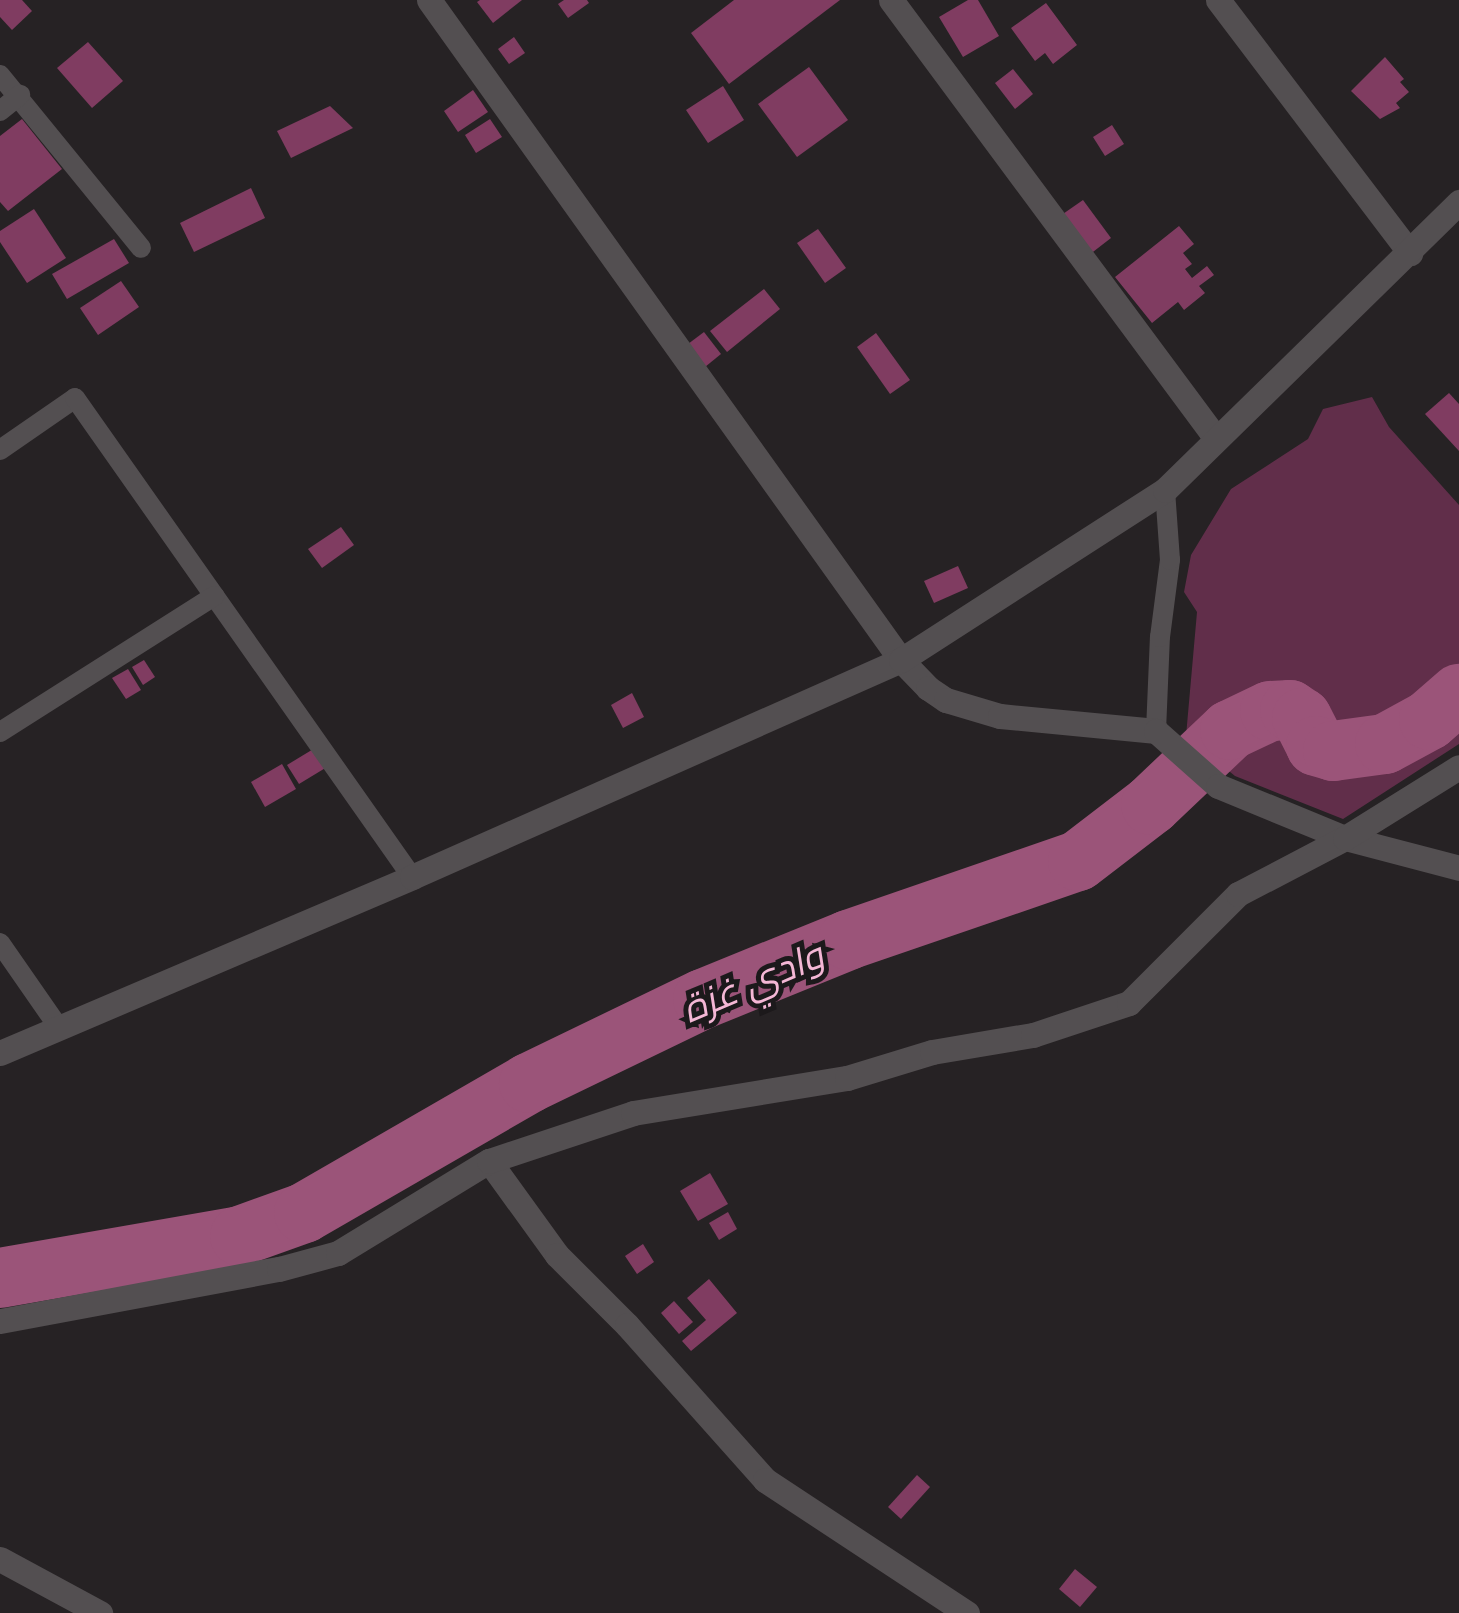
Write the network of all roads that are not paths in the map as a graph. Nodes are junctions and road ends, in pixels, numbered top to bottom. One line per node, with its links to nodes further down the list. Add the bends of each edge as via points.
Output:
1 (429, 0): 14 (street)
2 (891, 0): 10 (street)
3 (1218, 0): 9 (street)
4 (0, 75): 5 (lane)
5 (20, 95): 6 (lane); 8 (lane)
6 (0, 110)
7 (1459, 202): 9 (street)
8 (141, 248)
9 (1410, 253): 10 (street)
10 (1215, 437): 12 (street)
11 (0, 450): 13 (lane, via 75,398)
12 (1165, 490): 14 (street); 16 (lane, via 1170,560 1160,638)
13 (214, 596): 15 (lane); 20 (lane)
14 (901, 660): 16 (street, via 946,700 1000,716); 20 (street)
15 (0, 732)
16 (1164, 738): 18 (street, via 1218,786)
17 (1459, 767): 18 (street)
18 (1345, 838): 19 (street); 24 (street, via 1238,894 1130,1003 1034,1035 932,1052 847,1078 633,1113)
19 (1459, 868)
20 (412, 878): 22 (street)
21 (0, 944): 22 (lane)
22 (56, 1025): 23 (street)
23 (0, 1053)
24 (489, 1161): 25 (street, via 338,1253); 28 (street, via 556,1254 766,1480)
25 (0, 1321)
26 (0, 1559): 27 (street)
27 (100, 1613)
28 (967, 1613)

